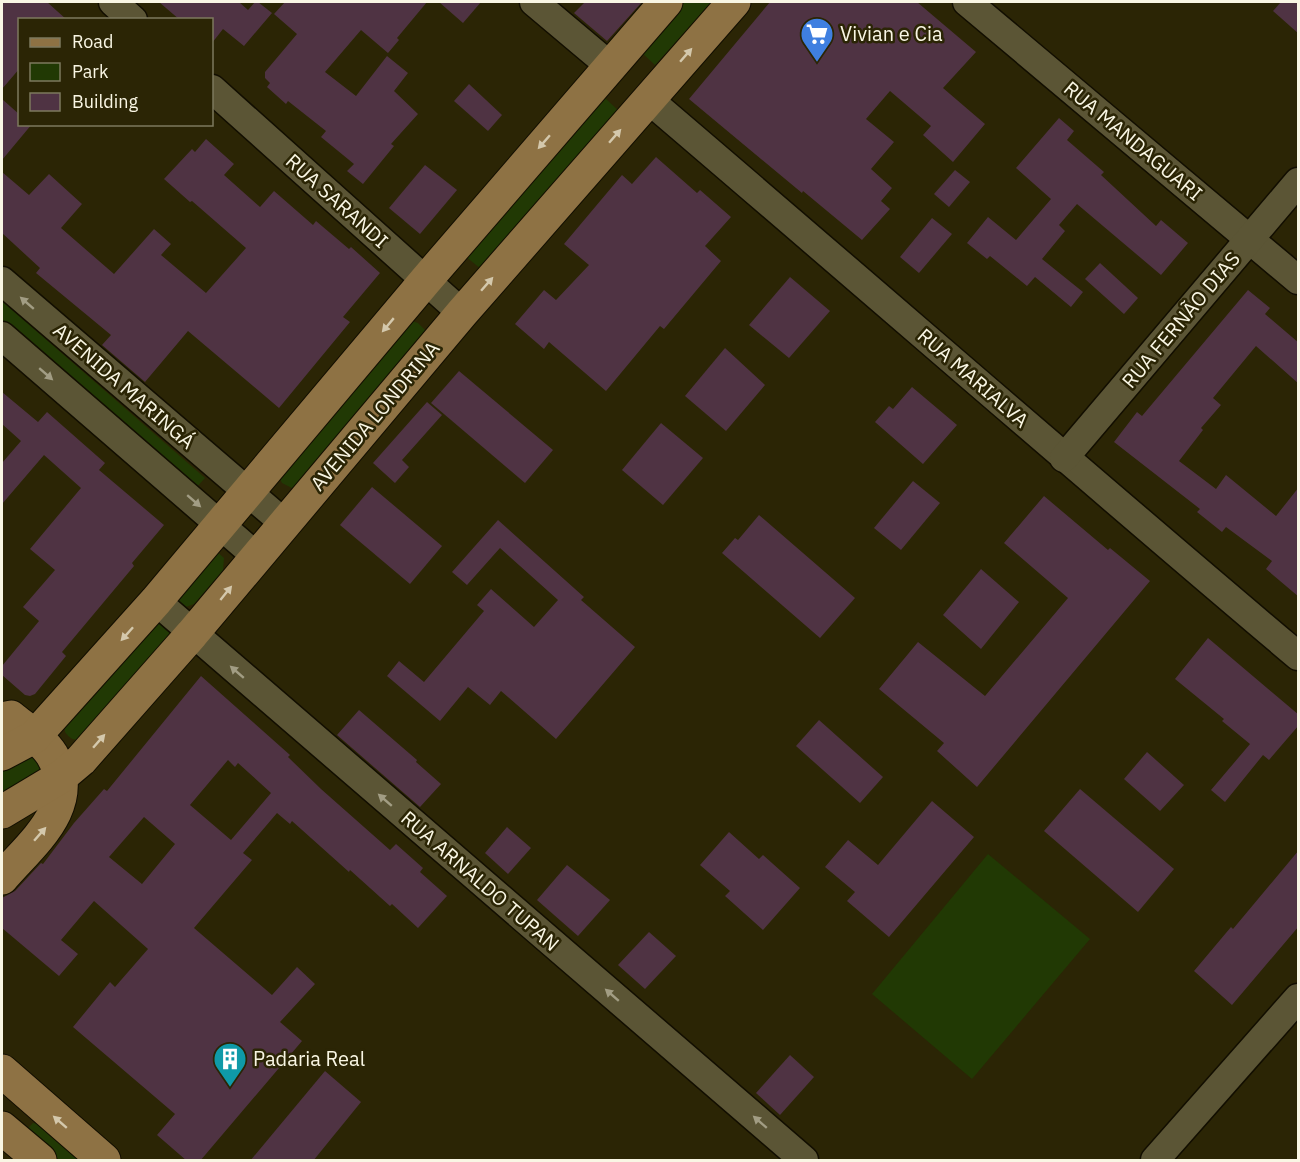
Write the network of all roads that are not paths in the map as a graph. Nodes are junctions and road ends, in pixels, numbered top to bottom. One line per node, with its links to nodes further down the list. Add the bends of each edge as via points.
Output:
1 (113, 2): 6 (street)
2 (534, 2): 7 (street)
3 (666, 2): 7 (main road)
4 (734, 2): 9 (main road, AVENIDA LONDRINA, one-way to 4)
5 (967, 2): 11 (street, RUA MANDAGUARI)
6 (131, 18)
7 (610, 66): 9 (main road); 12 (main road, one-way to 12)
8 (213, 90): 12 (street, RUA SARANDI)
9 (648, 99): 15 (main road, AVENIDA LONDRINA, one-way to 9); 17 (street, RUA MARIALVA)
10 (1299, 182): 11 (street, RUA FERNÃO DIAS)
11 (1250, 239): 13 (street, RUA MANDAGUARI); 17 (street, RUA FERNÃO DIAS)
12 (426, 280): 15 (street, RUA SARANDI); 18 (main road, one-way to 18)
13 (1299, 280)
14 (2, 281): 18 (street, AVENIDA MARINGÁ, one-way to 14)
15 (462, 313): 20 (main road, AVENIDA LONDRINA)
16 (2, 336): 19 (street, one-way to 19)
17 (1064, 458): 24 (street, RUA MARIALVA)
18 (247, 491): 19 (main road); 20 (street, AVENIDA MARINGÁ)
19 (220, 523): 21 (street); 22 (main road)
20 (284, 523): 21 (main road, AVENIDA LONDRINA)
21 (256, 556): 23 (main road, AVENIDA LONDRINA, one-way to 21)
22 (156, 601): 23 (street, RUA ARNALDO TUPAN); 25 (main road, one-way to 25)
23 (192, 634): 27 (main road, AVENIDA LONDRINA, one-way to 23, via 81,760); 36 (street, RUA ARNALDO TUPAN, one-way to 23)
24 (1299, 656)
25 (12, 720): 26 (main road); 27 (main road, via 51,754)
26 (2, 754)
27 (62, 776): 28 (main road, AVENIDA LONDRINA); 29 (main road, one-way to 27, via 53,819 61,800)
28 (2, 812)
29 (2, 878)
30 (1299, 998): 37 (street)
31 (2, 1071): 32 (main road)
32 (29, 1095): 33 (main road); 35 (main road, one-way to 32)
33 (2, 1128): 34 (main road)
34 (40, 1161)
35 (104, 1161)
36 (804, 1161)
37 (1155, 1161)

